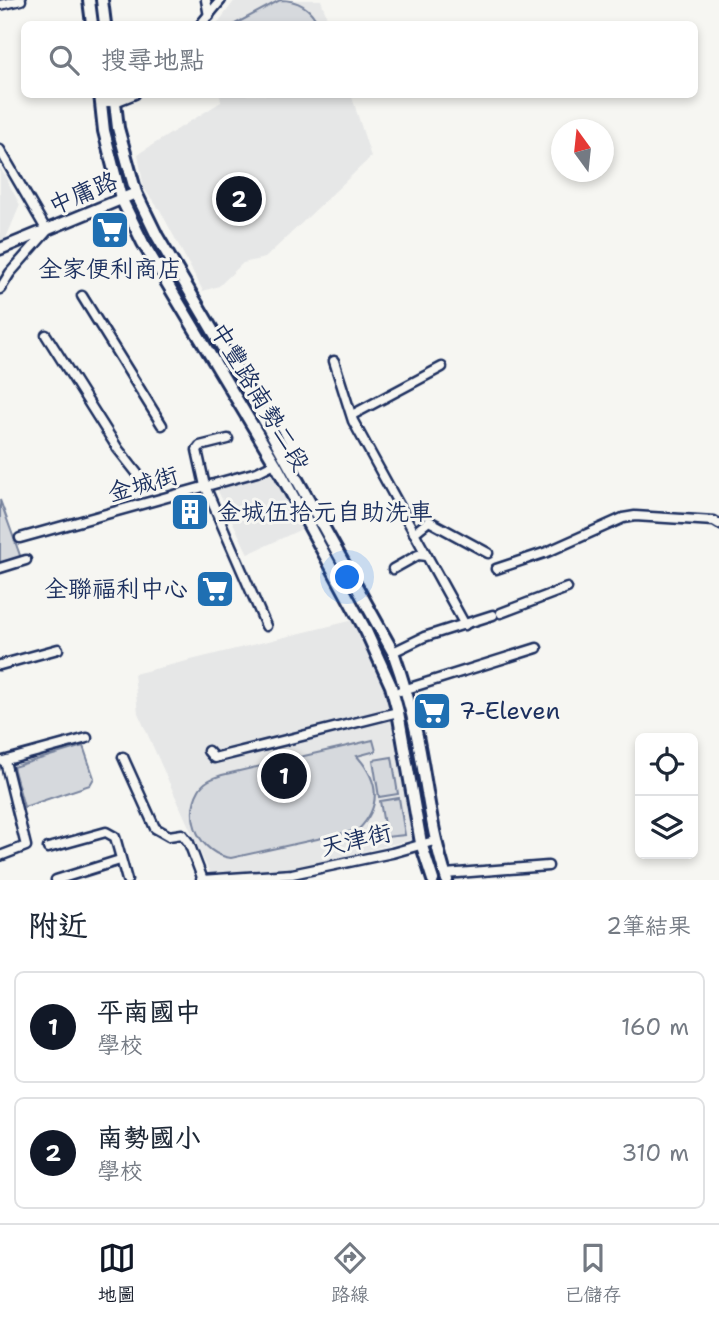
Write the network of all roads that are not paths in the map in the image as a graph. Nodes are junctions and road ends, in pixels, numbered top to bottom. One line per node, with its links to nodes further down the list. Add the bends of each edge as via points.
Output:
1 (21, 0): 6 (street)
2 (89, 0): 8 (main road)
3 (102, 0): 9 (main road)
4 (206, 0): 7 (street)
5 (221, 0): 7 (street)
6 (0, 5)
7 (209, 16): 10 (street)
8 (92, 21)
9 (105, 21)
10 (204, 21)
11 (101, 98): 12 (street); 15 (main road, 中豐路南勢二段, via 104,131)
12 (114, 98): 14 (main road, 中豐路南勢二段)
13 (0, 150): 16 (street)
14 (136, 193): 15 (street, 中庸路); 43 (main road, 中豐路南勢二段)
15 (121, 198): 16 (street, 中庸路); 26 (main road, 中豐路南勢二段, via 143,243)
16 (47, 231): 17 (street, 中庸路); 18 (street, 中庸路)
17 (0, 250)
18 (0, 289)
19 (82, 296): 24 (street)
20 (46, 335): 27 (street)
21 (334, 361): 23 (street)
22 (442, 367): 23 (street)
23 (352, 415): 30 (street)
24 (162, 425)
25 (228, 439): 28 (street, via 197,450)
26 (275, 463): 28 (street, 金城街); 46 (main road, 中豐路南勢二段, via 366,631)
27 (140, 477)
28 (205, 486): 31 (street, 金城街); 40 (street)
29 (719, 524): 37 (street, via 623,518)
30 (414, 533): 32 (street, via 429,521); 33 (street)
31 (20, 538)
32 (488, 553)
33 (427, 556): 36 (street, via 418,555); 39 (street)
34 (26, 560): 35 (street)
35 (0, 568)
36 (393, 569)
37 (496, 569)
38 (567, 588): 39 (street)
39 (465, 625): 43 (street)
40 (266, 626)
41 (537, 648): 45 (street)
42 (58, 649): 44 (street)
43 (393, 652): 45 (main road, 中豐路南勢二段)
44 (0, 665)
45 (407, 689): 46 (street); 52 (main road, 中豐路南勢二段)
46 (393, 693): 47 (main road, 中豐路南勢二段)
47 (398, 712): 49 (street, via 214,758); 53 (main road, 中豐路南勢二段)
48 (87, 738): 51 (street)
49 (208, 751)
50 (123, 757): 61 (street, via 155,828 169,836 182,834)
51 (3, 762): 55 (street, via 26,846)
52 (434, 841): 53 (street, 天津街); 58 (main road, 中豐路南勢二段)
53 (421, 843): 61 (street, 天津街, via 292,874); 62 (main road, 中豐路南勢二段)
54 (48, 848): 56 (street, via 106,832 115,837)
55 (0, 856)
56 (120, 860): 59 (street); 60 (street)
57 (548, 866): 58 (street)
58 (446, 877)
59 (56, 880)
60 (127, 880)
61 (202, 880)
62 (433, 880)

